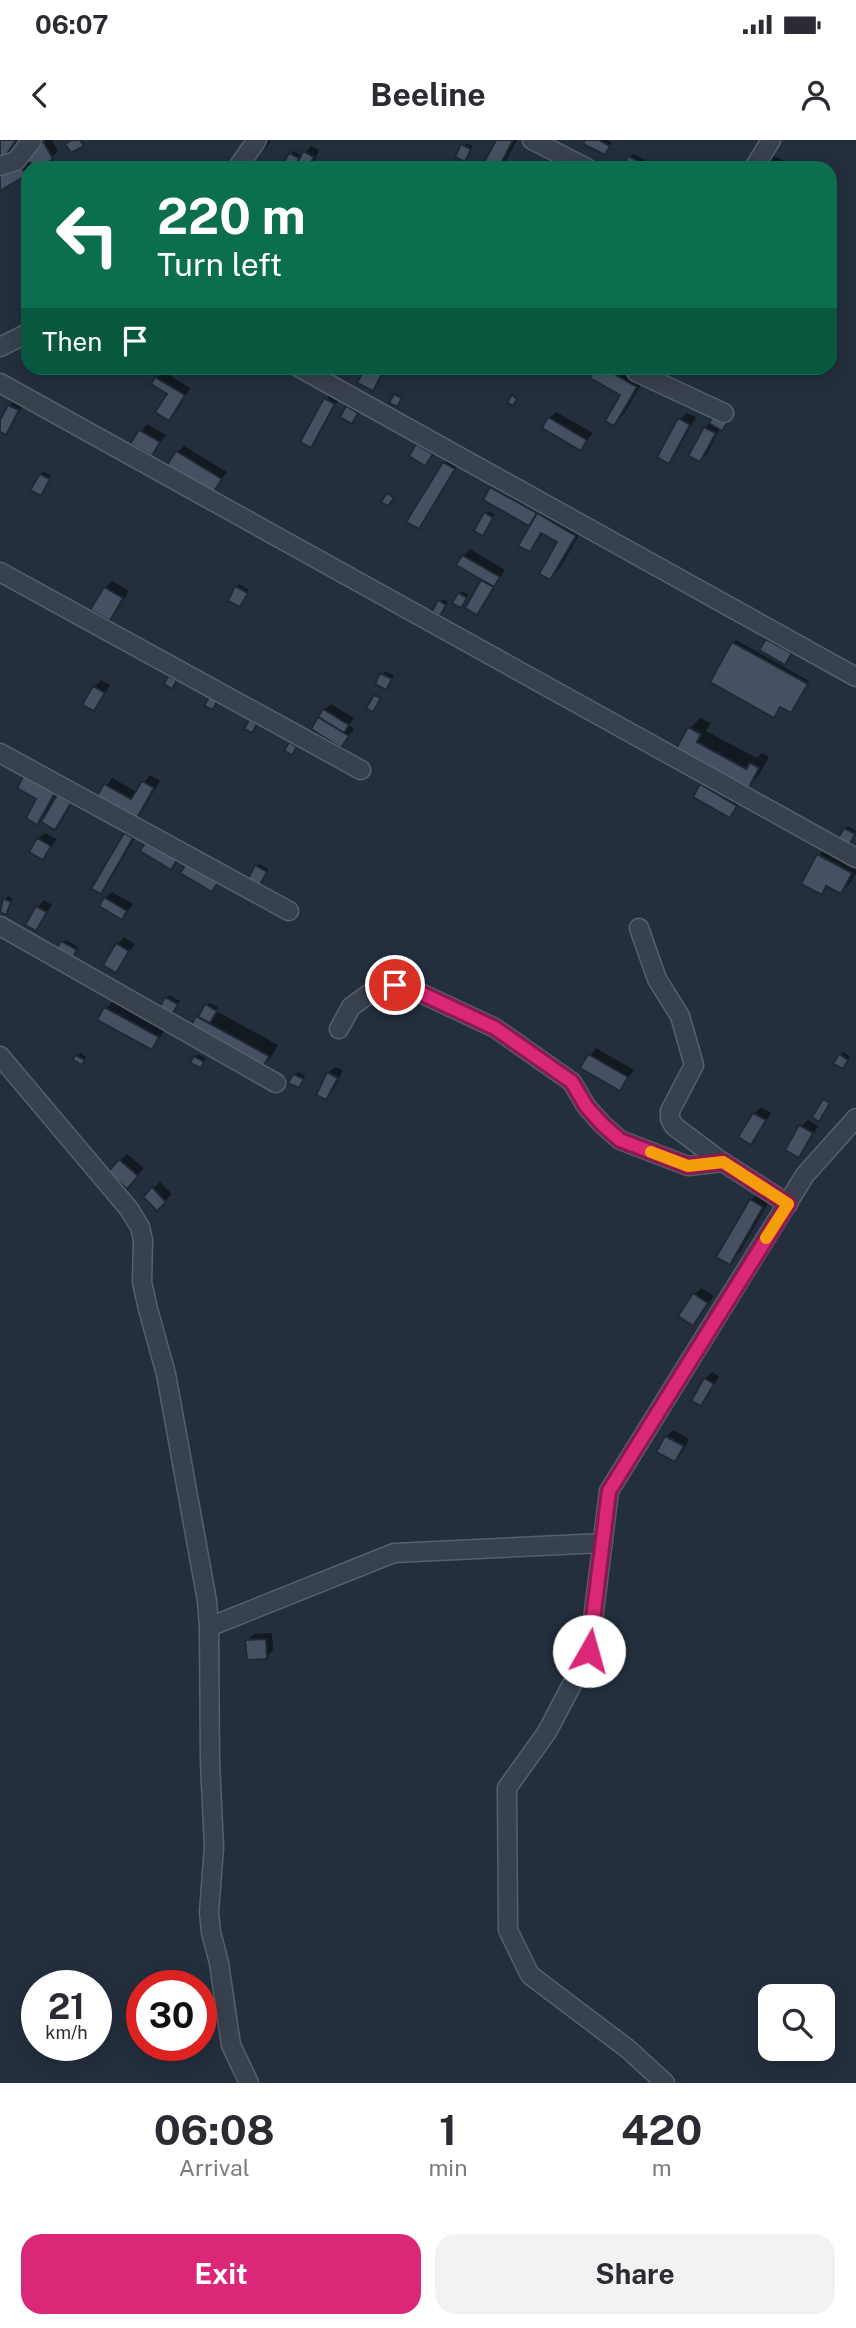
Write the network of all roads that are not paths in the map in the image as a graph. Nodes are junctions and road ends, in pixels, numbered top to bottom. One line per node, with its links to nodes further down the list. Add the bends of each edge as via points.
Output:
1 (32, 140): 8 (street, via 16,161)
2 (257, 140): 5 (street)
3 (532, 140): 6 (street)
4 (771, 140): 7 (street)
5 (242, 161)
6 (573, 161)
7 (758, 161)
8 (0, 166)
9 (21, 336): 10 (street)
10 (0, 347)
11 (313, 375): 16 (street)
12 (650, 375): 14 (street)
13 (0, 383): 19 (street)
14 (724, 413)
15 (0, 572): 18 (street)
16 (856, 677)
17 (0, 753): 20 (street)
18 (361, 770)
19 (856, 858)
20 (289, 911)
21 (0, 926): 25 (street)
22 (639, 928): 27 (street, via 657,979 680,1016 694,1065 670,1119)
23 (339, 1029): 27 (street, via 352,1006 379,987 412,989 495,1028 572,1082 586,1106 620,1140 688,1166)
24 (0, 1056): 30 (street, via 130,1209 140,1227 142,1282 166,1374)
25 (276, 1083)
26 (856, 1118): 28 (street, via 805,1175)
27 (723, 1162): 28 (street)
28 (788, 1204): 29 (street, via 609,1491)
29 (603, 1543): 30 (street, via 394,1553); 32 (street, via 589,1651 547,1732 507,1788 508,1930 530,1975)
30 (209, 1627): 31 (street, via 214,1847 209,1912 231,2045)
31 (249, 2083)
32 (665, 2083)

